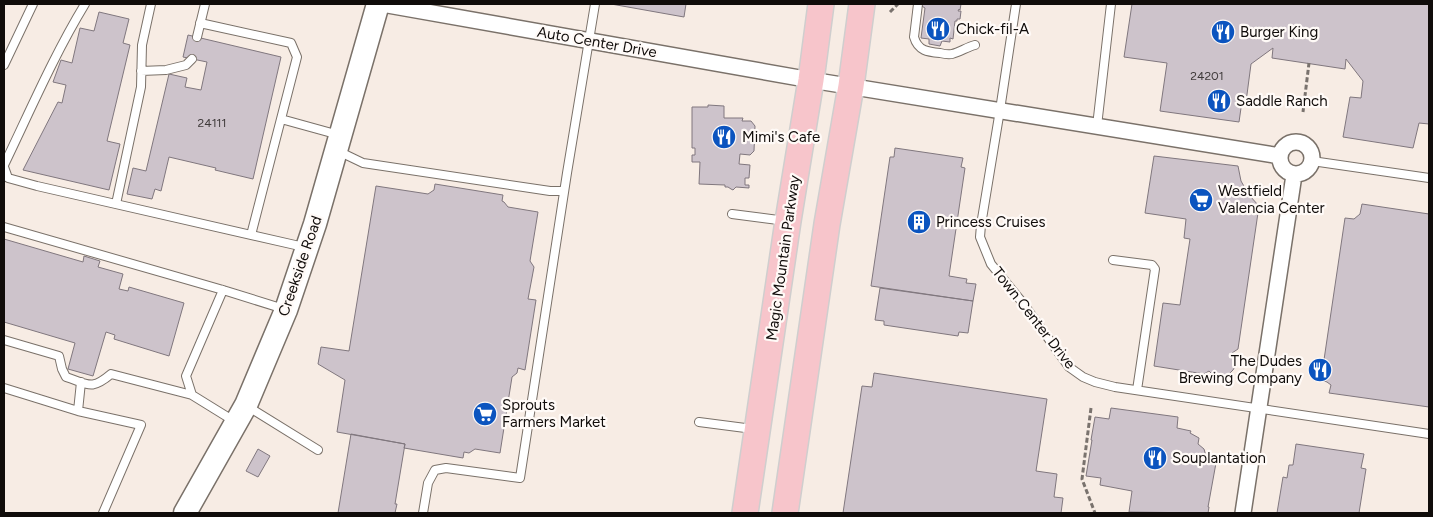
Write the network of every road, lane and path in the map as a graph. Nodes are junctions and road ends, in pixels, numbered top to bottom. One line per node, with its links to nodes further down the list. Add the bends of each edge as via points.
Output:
1 (33, 4): 21 (lane)
2 (85, 4): 32 (lane, via 48,72)
3 (151, 4): 22 (lane, via 142,45)
4 (204, 4): 15 (lane)
5 (378, 4): 29 (street, Creekside Road)
6 (382, 4): 17 (street, Auto Center Drive)
7 (595, 4): 17 (lane)
8 (821, 4): 23 (main road, Magic Mountain Parkway)
9 (862, 4): 24 (main road)
10 (898, 4): 14 (path)
11 (918, 4): 18 (lane, via 914,37 922,50 951,54)
12 (1016, 4): 25 (lane, Town Center Drive)
13 (1111, 4): 28 (lane)
14 (890, 12)
15 (200, 23): 16 (lane); 27 (lane, via 291,43 297,57)
16 (197, 37)
17 (589, 41): 23 (street, Auto Center Drive); 35 (lane)
18 (976, 45)
19 (192, 59): 22 (lane, via 186,65 166,70)
20 (1309, 63): 26 (path)
21 (4, 65)
22 (141, 71): 36 (lane, via 141,87)
23 (811, 80): 24 (street); 38 (main road, Magic Mountain Parkway)
24 (851, 86): 25 (street); 62 (main road, via 827,224)
25 (1000, 110): 28 (street); 48 (lane, Town Center Drive, via 980,224 980,237 991,264 1069,366 1095,382)
26 (1303, 112)
27 (281, 119): 29 (lane); 40 (lane)
28 (1097, 126): 30 (street)
29 (338, 143): 35 (lane, via 363,163 550,191); 41 (street, Creekside Road)
30 (1280, 156): 31 (street, via 1286,145 1299,142 1309,149); 33 (street, via 1282,168)
31 (1312, 162): 33 (street, via 1305,172); 34 (lane)
32 (4, 166): 36 (lane, via 8,178)
33 (1294, 175): 51 (street)
34 (1429, 178)
35 (564, 190): 60 (lane, via 520,478 446,468 435,470 428,483)
36 (116, 204): 40 (lane)
37 (732, 214): 38 (lane)
38 (788, 221): 55 (main road, Magic Mountain Parkway)
39 (4, 227): 43 (lane)
40 (251, 235): 41 (lane)
41 (307, 248): 44 (street, Creekside Road)
42 (1112, 260): 48 (lane, via 1152,265 1155,269)
43 (223, 290): 44 (lane); 49 (lane, via 186,376)
44 (286, 310): 53 (street, Creekside Road)
45 (4, 340): 46 (lane, via 59,356 66,377)
46 (82, 382): 49 (lane, via 92,386 111,374); 52 (lane)
47 (4, 388): 52 (lane)
48 (1137, 390): 51 (lane, Town Center Drive)
49 (192, 395): 53 (lane)
50 (1091, 408): 63 (path, via 1082,478)
51 (1259, 408): 56 (lane, Town Center Drive); 64 (street)
52 (78, 411): 58 (lane, via 141,425)
53 (241, 413): 57 (lane); 59 (street, Creekside Road)
54 (699, 422): 55 (lane)
55 (758, 430): 61 (main road, Magic Mountain Parkway)
56 (1429, 434)
57 (318, 450)
58 (103, 513)
59 (185, 513)
60 (423, 513)
61 (745, 513)
62 (785, 513)
63 (1095, 513)
64 (1243, 513)

